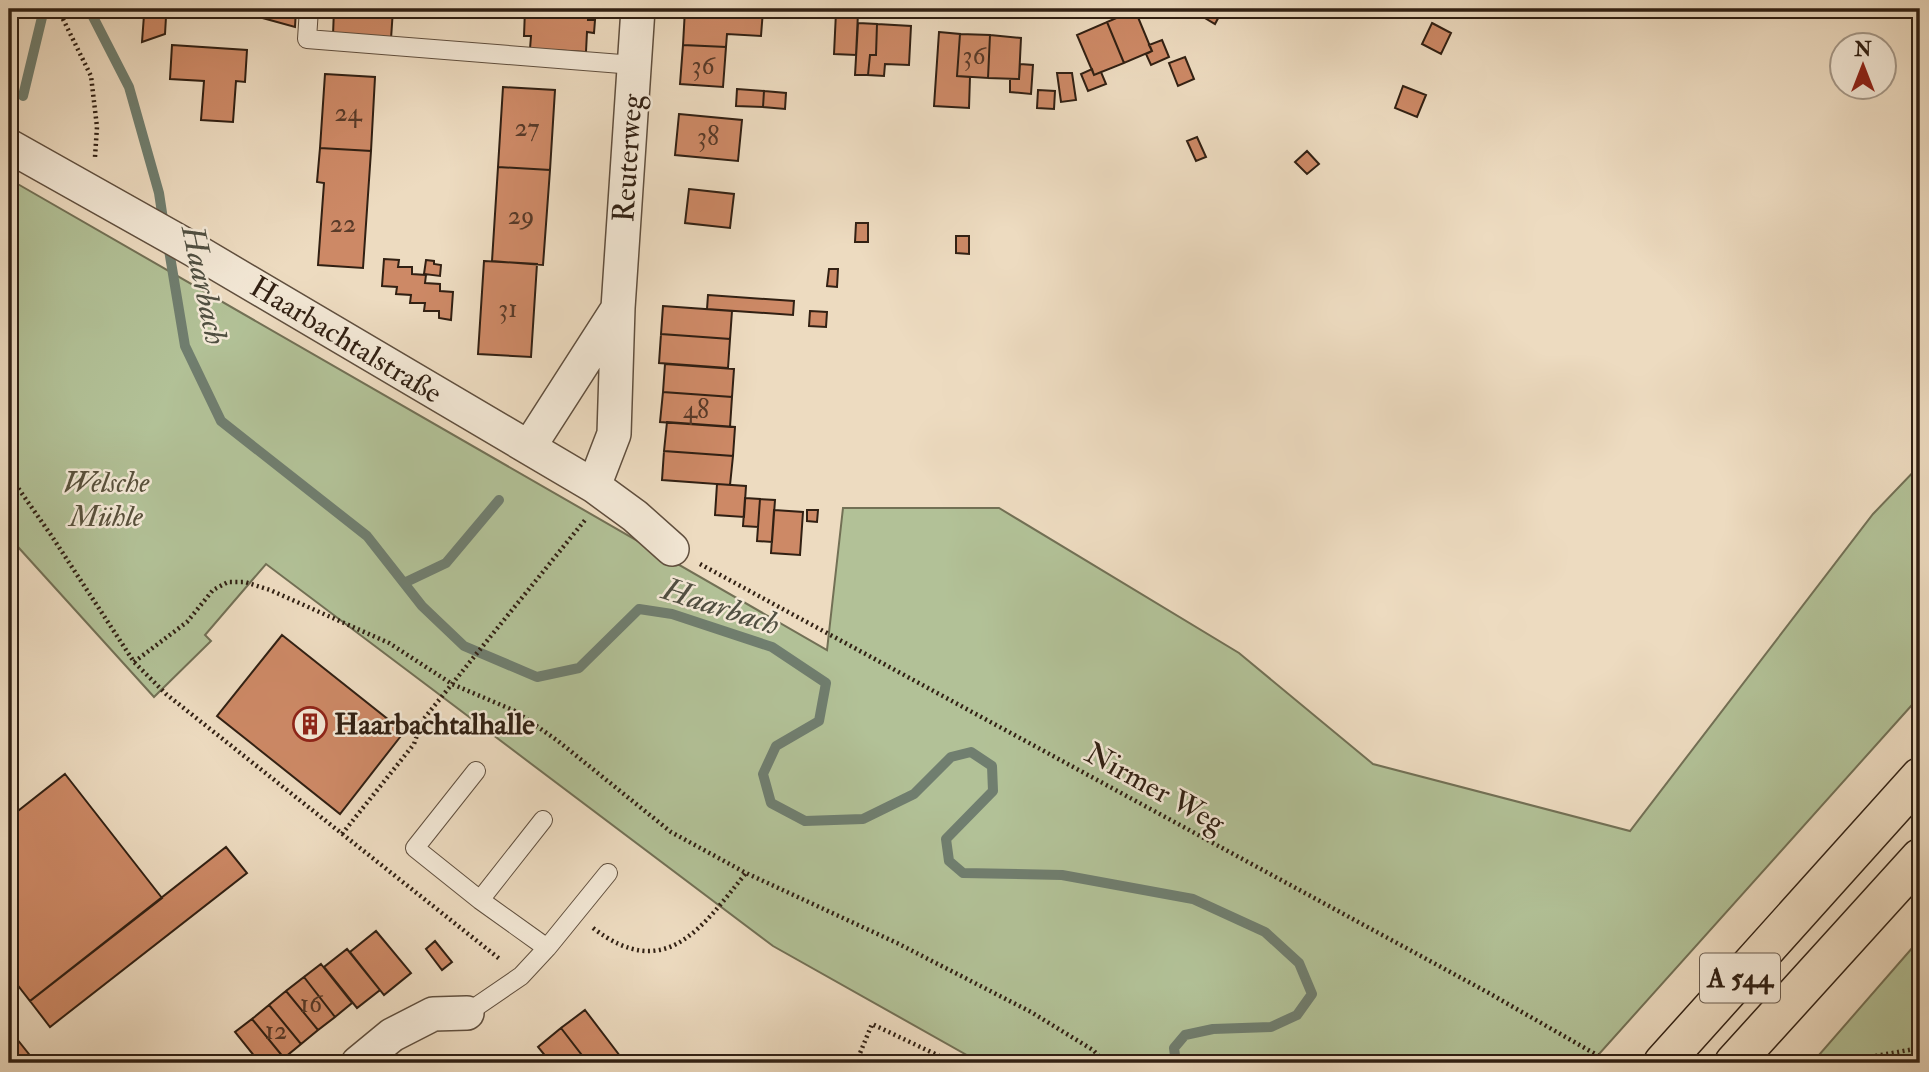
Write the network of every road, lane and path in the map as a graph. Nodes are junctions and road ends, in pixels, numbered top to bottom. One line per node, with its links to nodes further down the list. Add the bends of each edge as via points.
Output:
1 (58, 9): 6 (path, via 92,76 96,155)
2 (309, 9): 4 (lane, via 307,39)
3 (638, 9): 4 (street, Reuterweg)
4 (634, 65): 7 (street, Reuterweg)
5 (9, 146): 6 (street, Haarbachtalstraße)
6 (82, 186): 8 (street, Haarbachtalstraße)
7 (618, 308): 8 (street, Reuterweg); 10 (street, Reuterweg, via 614,434)
8 (529, 447): 10 (street, Haarbachtalstraße)
9 (9, 475): 12 (path)
10 (600, 490): 11 (street, Haarbachtalstraße); 13 (path)
11 (672, 549): 31 (path, Nirmer Weg, via 1604,1059)
12 (134, 663): 13 (path, via 187,622 213,590 229,582 245,582 389,643); 17 (path, via 166,694)
13 (452, 684): 17 (path, via 422,721 414,744); 20 (path, via 515,711 671,832)
14 (476, 771): 21 (lane, via 415,848)
15 (1920, 777): 32 (highway, A 544)
16 (543, 820): 21 (lane)
17 (342, 834): 24 (path)
18 (1920, 858): 33 (highway, A 544)
19 (608, 873): 22 (lane)
20 (746, 873): 22 (path, via 706,922 671,947 632,950 613,943); 30 (path, via 1031,1012)
21 (480, 900): 23 (lane)
22 (576, 914): 23 (lane)
23 (547, 948): 24 (lane)
24 (521, 976): 25 (lane)
25 (467, 1013): 27 (street, via 433,1014 392,1035)
26 (1920, 1048): 34 (path)
27 (358, 1063)
28 (856, 1063): 29 (path, via 872,1024)
29 (954, 1063)
30 (1106, 1063)
31 (1619, 1063)
32 (1663, 1063)
33 (1734, 1063)
34 (1849, 1063)

